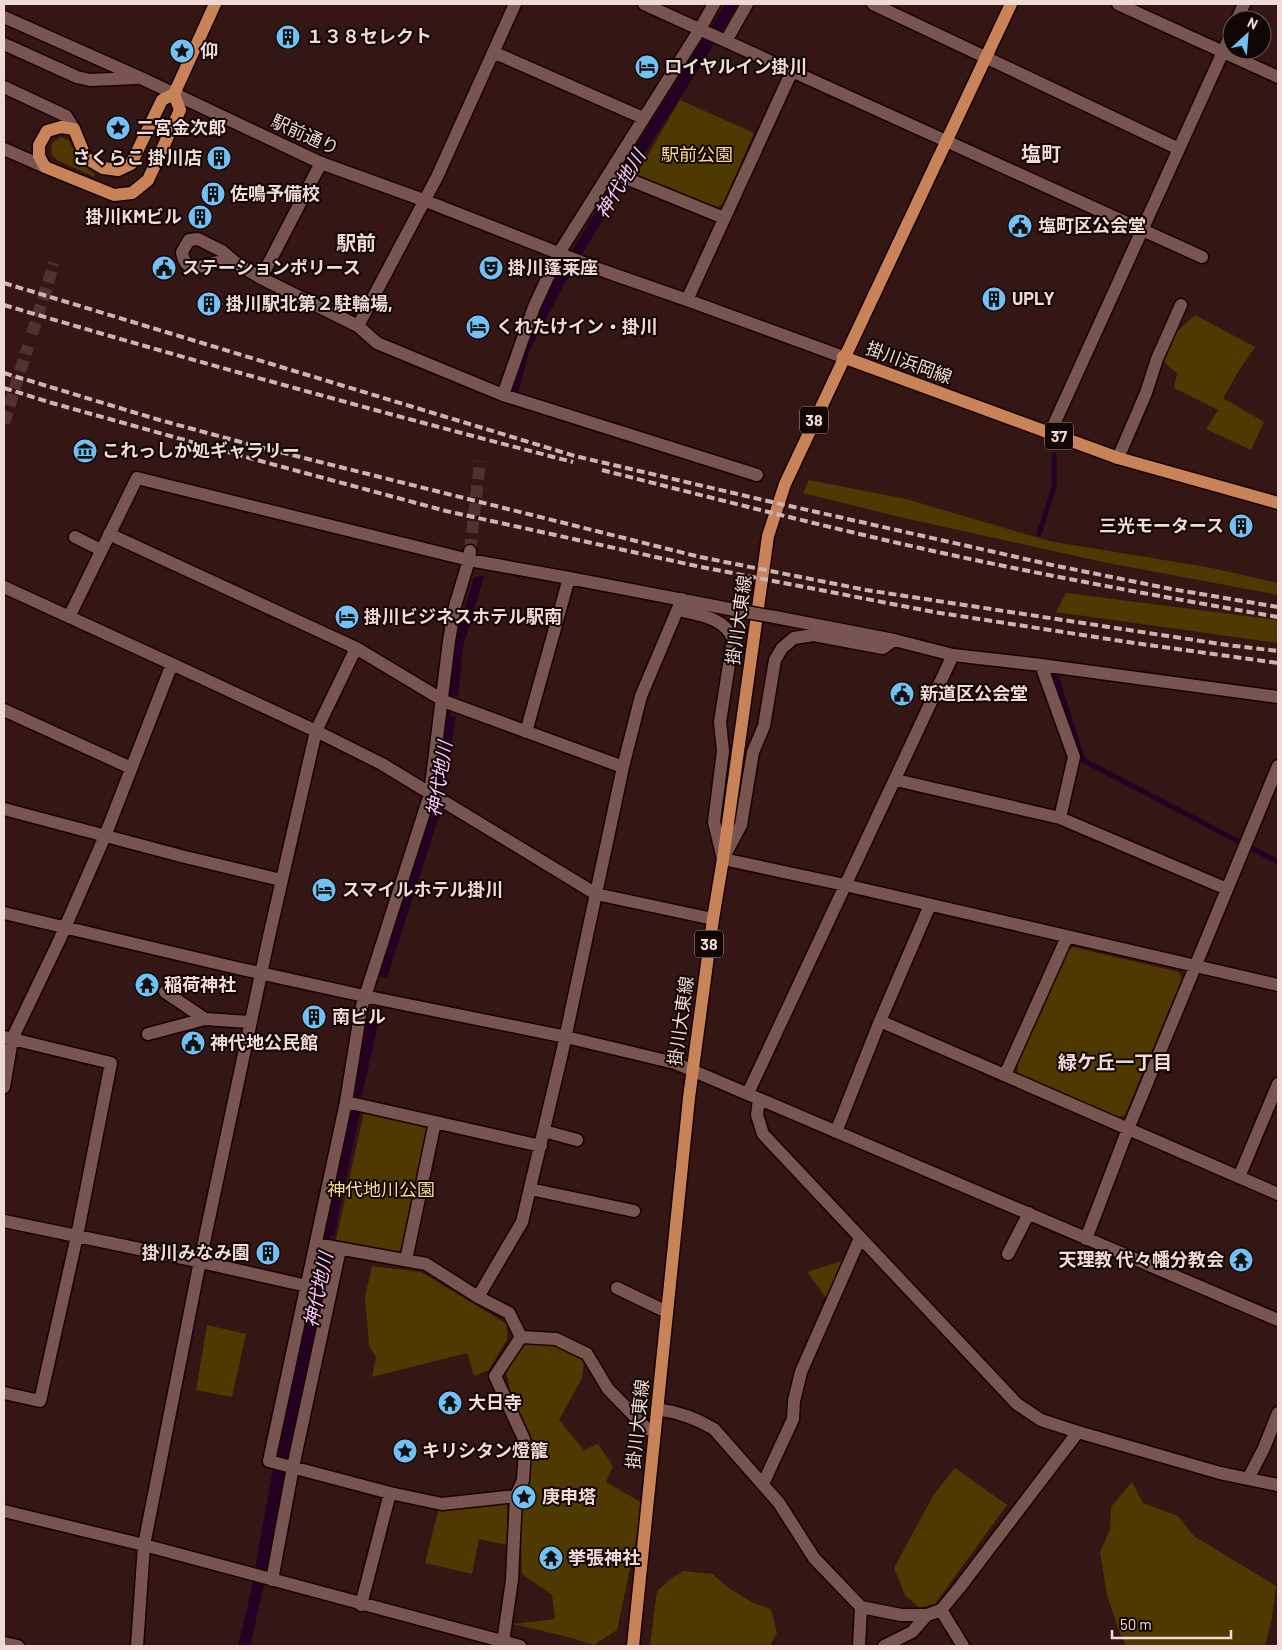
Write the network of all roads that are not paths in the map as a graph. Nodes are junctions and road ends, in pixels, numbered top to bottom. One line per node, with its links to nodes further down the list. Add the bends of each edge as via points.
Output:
1 (215, 4): 22 (main road)
2 (515, 4): 14 (street)
3 (644, 4): 10 (street)
4 (714, 4): 10 (street)
5 (746, 4): 11 (street)
6 (873, 4): 16 (street)
7 (1011, 4): 16 (main road, 掛川浜岡線)
8 (1118, 4): 13 (street)
9 (4, 17): 20 (street)
10 (700, 29): 11 (street); 23 (street)
11 (726, 40): 18 (street)
12 (4, 44): 20 (street, via 77,77 90,80)
13 (1222, 50)
14 (493, 52): 23 (street); 31 (street)
15 (1222, 55): 27 (street)
16 (985, 57): 25 (main road, 掛川浜岡線); 27 (street)
17 (1243, 60): 19 (street)
18 (792, 71): 25 (street); 32 (street)
19 (1278, 77)
20 (141, 78): 22 (street, 駅前通り)
21 (4, 87): 24 (street, via 66,116)
22 (174, 94): 24 (main road, via 162,100 131,164 118,170 103,168 86,158); 28 (street, 駅前通り); 29 (main road, via 180,110 148,180 132,192 114,195)
23 (643, 118): 30 (street)
24 (74, 129): 29 (main road, via 61,127 47,131 39,145 39,156)
25 (946, 141): 33 (street); 41 (main road, 掛川浜岡線)
26 (4, 149): 29 (street)
27 (1179, 149): 33 (street)
28 (321, 163): 31 (street, 駅前通り); 37 (street)
29 (45, 167)
30 (612, 173): 32 (street); 34 (street)
31 (426, 201): 34 (street, 駅前通り); 40 (street)
32 (724, 218): 38 (street)
33 (1142, 230): 35 (street); 43 (street)
34 (559, 253): 38 (street, 駅前通り); 42 (street, via 534,307)
35 (1202, 257)
36 (236, 263): 37 (street)
37 (261, 278): 40 (street)
38 (687, 300): 41 (street, 駅前通り)
39 (1181, 305): 44 (street, via 1156,359 1146,393)
40 (358, 326): 42 (street, via 377,343)
41 (844, 357): 43 (main road, 掛川浜岡線 / 37); 73 (main road, 掛川大東線 / 38, via 785,484 768,536)
42 (502, 395): 45 (street)
43 (1050, 433): 44 (main road, 掛川浜岡線 / 37)
44 (1118, 458): 46 (main road, 掛川浜岡線 / 37)
45 (757, 475)
46 (1278, 503)
47 (109, 534): 49 (street); 50 (street, via 137,478); 56 (street)
48 (75, 537): 49 (street)
49 (101, 550): 54 (street)
50 (470, 556): 51 (street); 61 (street, via 455,606)
51 (569, 578): 53 (street); 64 (street)
52 (4, 587): 54 (street)
53 (680, 604): 55 (street, bridge, via 740,611); 66 (street, via 641,696); 73 (street, via 719,621 730,630 733,639 720,722 723,751 714,822)
54 (69, 616): 58 (street)
55 (894, 640): 57 (street); 73 (street, via 883,648 814,635 794,638 782,648 775,660 764,726 753,752 741,825)
56 (356, 648): 61 (street); 63 (street)
57 (953, 655): 59 (street); 68 (street)
58 (172, 664): 63 (street); 67 (street)
59 (1041, 664): 60 (street); 71 (street, via 1074,757)
60 (1278, 697)
61 (444, 702): 64 (street); 69 (street)
62 (4, 710): 67 (street)
63 (316, 731): 69 (street, via 382,764); 74 (street)
64 (526, 732): 66 (street)
65 (1278, 766): 76 (street)
66 (623, 767): 77 (street)
67 (131, 768): 72 (street)
68 (896, 780): 71 (street); 75 (street)
69 (430, 794): 77 (street); 87 (street)
70 (4, 809): 72 (street)
71 (1060, 818): 76 (street)
72 (104, 836): 74 (street); 81 (street)
73 (723, 859): 75 (street); 80 (main road, 掛川大東線 / 38)
74 (281, 880): 84 (street)
75 (844, 885): 78 (street); 98 (street)
76 (1227, 889): 83 (street)
77 (596, 894): 80 (street); 92 (street)
78 (930, 905): 82 (street); 89 (street)
79 (4, 913): 81 (street)
80 (712, 919): 94 (main road, 掛川大東線 / 38)
81 (65, 927): 84 (street); 93 (street)
82 (1067, 937): 83 (street); 95 (street)
83 (1196, 965): 85 (street); 101 (street)
84 (261, 973): 87 (street); 90 (street)
85 (1278, 985)
86 (165, 992): 88 (street)
87 (364, 996): 92 (street); 99 (street)
88 (205, 1018): 90 (street); 91 (street)
89 (880, 1021): 95 (street); 103 (street)
90 (250, 1022): 119 (street)
91 (148, 1034)
92 (566, 1036): 94 (street); 102 (street)
93 (8, 1038): 97 (street); 112 (street, via 111,1062)
94 (692, 1070): 98 (street); 123 (main road, 掛川大東線 / 38)
95 (1005, 1075): 101 (street)
96 (1278, 1084): 106 (street)
97 (4, 1087)
98 (754, 1096): 103 (street); 113 (street, via 763,1134)
99 (347, 1102): 100 (street); 115 (street)
100 (435, 1122): 105 (street); 118 (street)
101 (1128, 1128): 106 (street); 114 (street)
102 (544, 1131): 104 (street); 105 (street)
103 (836, 1132): 110 (street)
104 (577, 1140)
105 (541, 1146): 107 (street)
106 (1239, 1177): 108 (street)
107 (530, 1189): 109 (street); 122 (street, via 522,1222)
108 (1278, 1194)
109 (634, 1211)
110 (1028, 1213): 114 (street); 117 (street)
111 (4, 1221): 112 (street)
112 (78, 1236): 119 (street); 126 (street, via 40,1401)
113 (860, 1238): 130 (street, via 1017,1404 1041,1420); 133 (street, via 801,1372 793,1419)
114 (1086, 1238): 124 (street)
115 (318, 1244): 116 (street); 120 (street)
116 (337, 1248): 118 (street); 131 (street)
117 (1008, 1254)
118 (406, 1260): 122 (street, via 426,1264)
119 (200, 1262): 120 (street); 138 (street)
120 (307, 1286): 131 (street, via 269,1461)
121 (617, 1288): 123 (street)
122 (478, 1297): 125 (street, via 509,1313)
123 (667, 1312): 127 (main road, 掛川大東線 / 38)
124 (1278, 1320)
125 (521, 1336): 129 (street, via 556,1339 587,1354 608,1389 647,1429); 136 (street, via 495,1376 526,1450 523,1480)
126 (4, 1393)
127 (657, 1409): 129 (main road, 掛川大東線 / 38); 133 (street, via 702,1421 714,1429)
128 (1278, 1413): 132 (street)
129 (655, 1430): 149 (main road, 掛川大東線 / 38)
130 (1078, 1432): 132 (street); 142 (street)
131 (293, 1467): 135 (street); 139 (street)
132 (1248, 1479): 134 (street)
133 (763, 1484): 141 (street, via 814,1558)
134 (1278, 1485)
135 (390, 1493): 136 (street, via 442,1504); 140 (street)
136 (516, 1496): 144 (street, via 512,1580)
137 (4, 1511): 138 (street)
138 (144, 1545): 139 (street); 147 (street)
139 (272, 1580): 140 (street)
140 (361, 1605): 144 (street)
141 (861, 1607): 143 (street, via 901,1615); 150 (street)
142 (940, 1610): 143 (street); 152 (street)
143 (927, 1615): 151 (street, via 912,1632)
144 (503, 1642): 148 (street)
145 (4, 1643): 146 (street)
146 (18, 1646)
147 (137, 1646)
148 (520, 1646)
149 (632, 1646)
150 (859, 1646)
151 (884, 1646)
152 (963, 1646)

